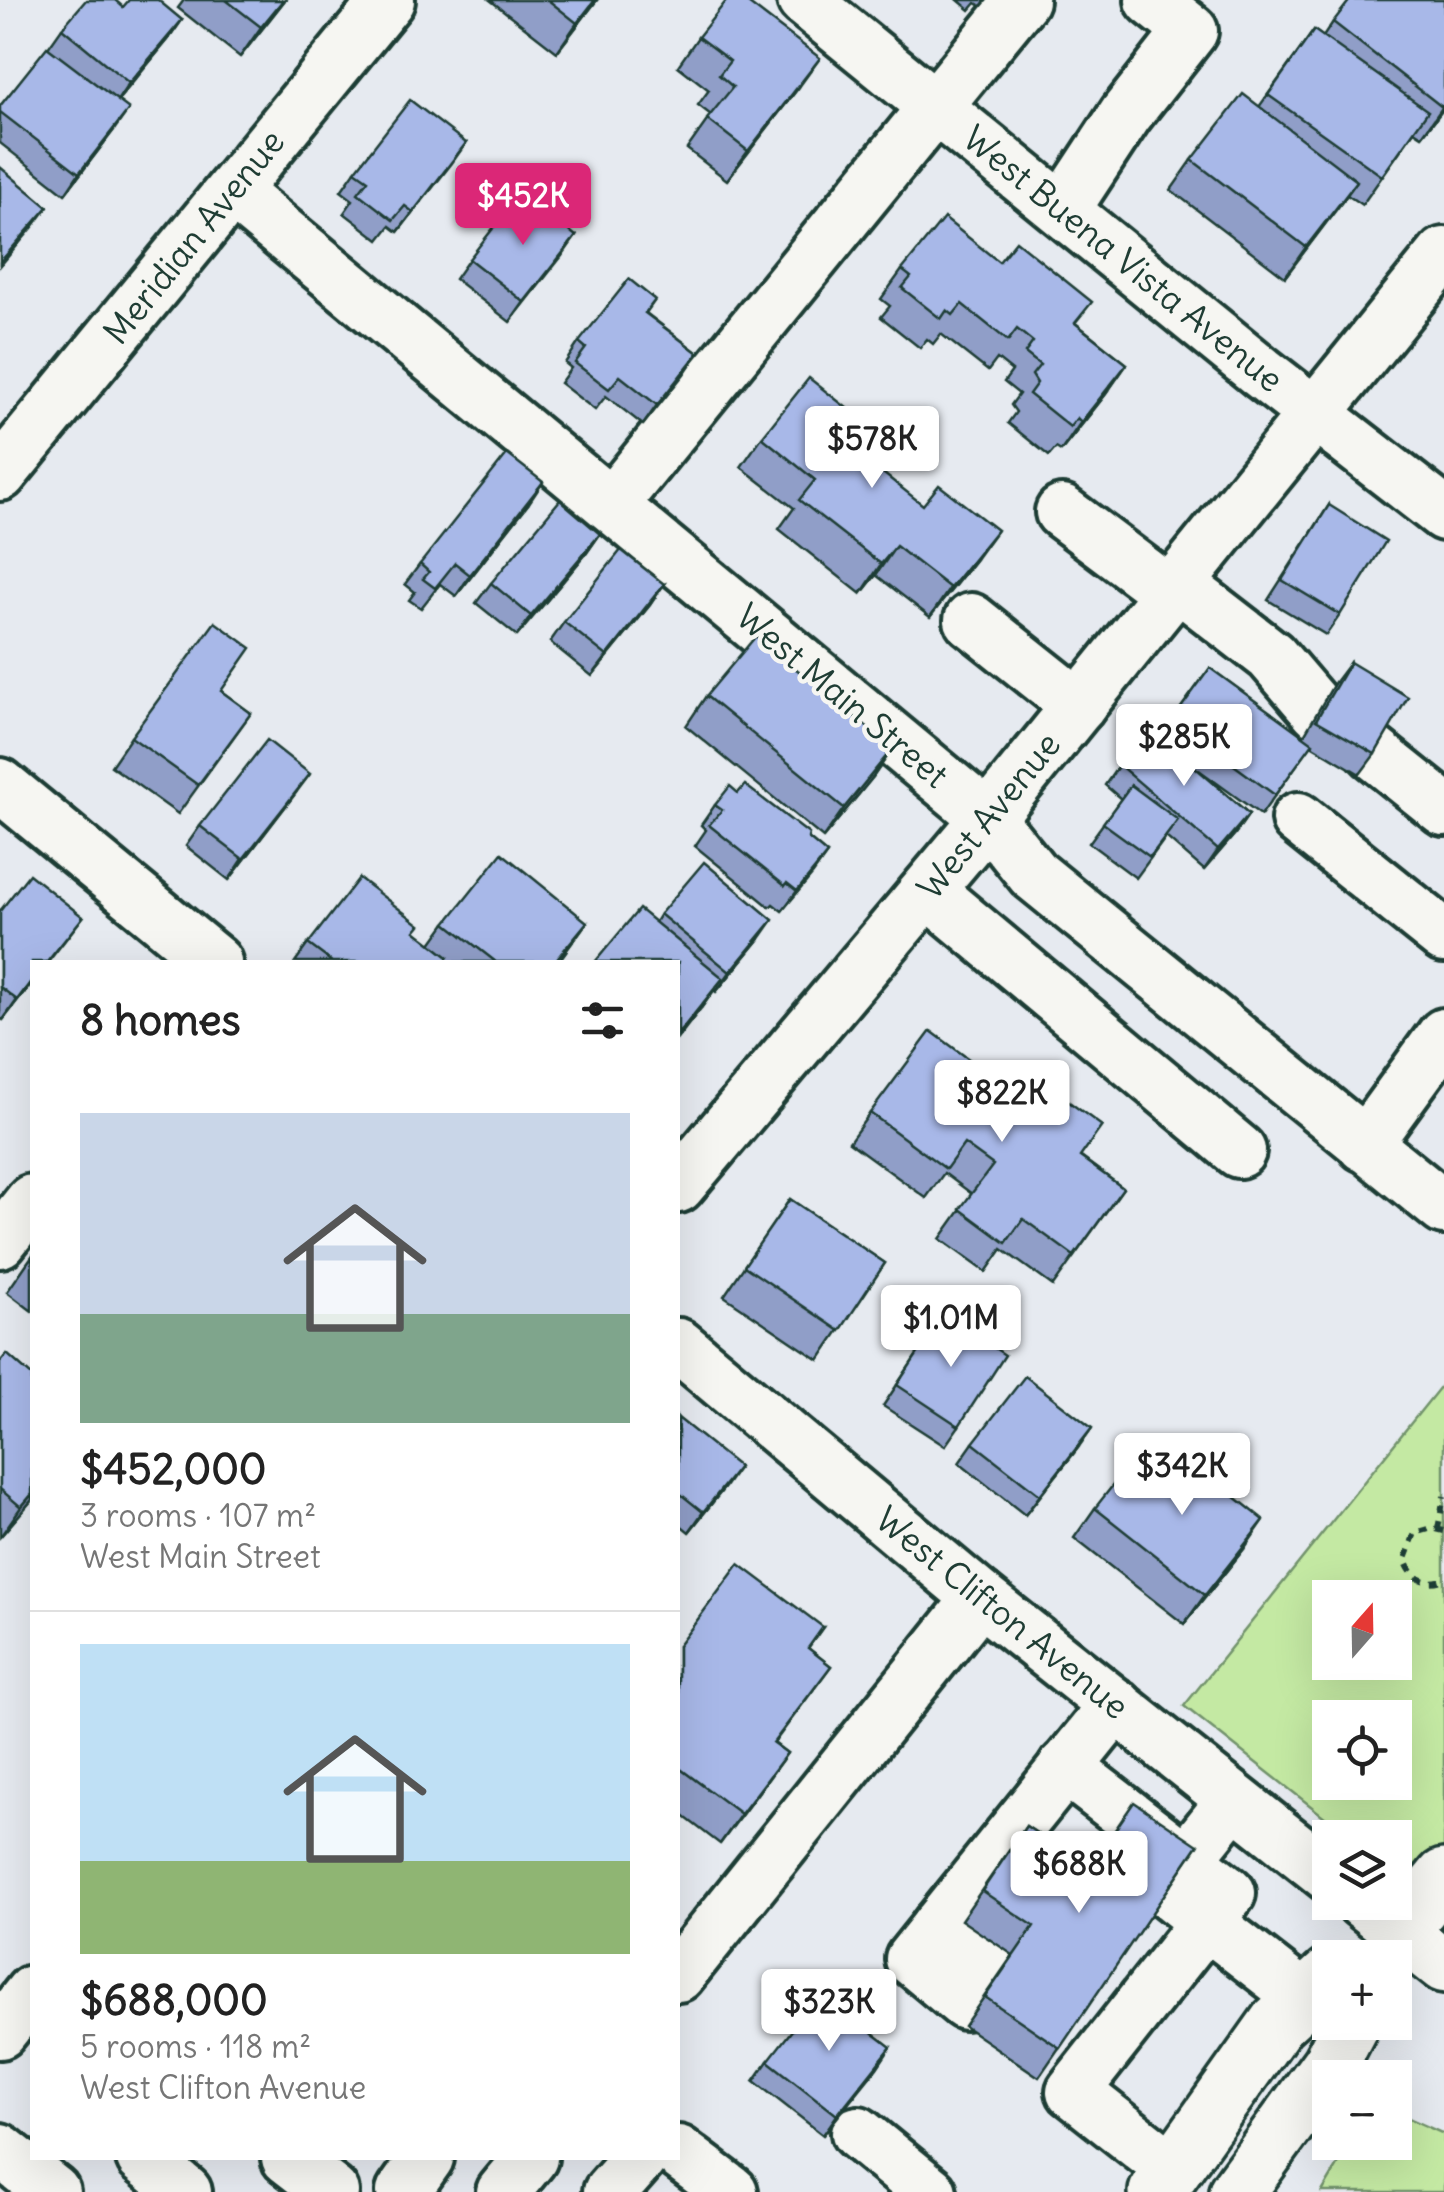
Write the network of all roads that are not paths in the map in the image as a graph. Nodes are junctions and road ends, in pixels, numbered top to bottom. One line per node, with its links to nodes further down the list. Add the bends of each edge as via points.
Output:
1 (388, 0): 6 (street, Meridian Avenue)
2 (804, 0): 5 (street, West Buena Vista Avenue)
3 (1022, 0): 5 (street)
4 (1152, 0): 7 (street, via 1190,31)
5 (936, 109): 7 (street, West Buena Vista Avenue); 11 (street)
6 (232, 191): 10 (street, Meridian Avenue); 11 (street, West Main Street)
7 (1063, 210): 9 (street, West Buena Vista Avenue)
8 (1444, 254): 9 (street, West Avenue)
9 (1316, 411): 13 (street, West Buena Vista Avenue); 14 (street, West Avenue)
10 (0, 474)
11 (611, 506): 21 (street, West Main Street)
12 (1062, 512): 14 (street)
13 (1444, 514)
14 (1174, 589): 16 (street, West Avenue); 17 (street, via 1271,656)
15 (972, 620): 16 (street)
16 (1079, 706): 21 (street, West Avenue)
17 (1318, 711)
18 (1373, 752): 20 (street)
19 (0, 785): 25 (street)
20 (1444, 809)
21 (988, 818): 23 (street, West Avenue); 27 (street, West Main Street, via 1033,874)
22 (1298, 820): 24 (street)
23 (928, 891): 28 (street); 29 (street, West Avenue)
24 (1444, 936)
25 (214, 960)
26 (1444, 1035): 27 (street)
27 (1364, 1145): 31 (street, West Main Street)
28 (1239, 1151)
29 (680, 1184)
30 (30, 1203): 32 (street)
31 (1444, 1208)
32 (0, 1241)
33 (680, 1347): 34 (street, West Clifton Avenue)
34 (980, 1598): 35 (street, West Clifton Avenue); 44 (street)
35 (1116, 1705): 36 (street, West Clifton Avenue); 37 (street)
36 (1233, 1801): 39 (street, West Clifton Avenue); 41 (street)
37 (1043, 1811): 38 (street); 41 (street); 46 (street, via 912,1959)
38 (1106, 1843)
39 (1312, 1862)
40 (1444, 1876): 42 (main road)
41 (1174, 1912): 45 (street); 52 (street)
42 (1376, 1937): 43 (street)
43 (1444, 1966)
44 (680, 1973)
45 (1312, 1983)
46 (979, 1988)
47 (1312, 1991): 61 (main road, via 1277,2023)
48 (30, 1994): 49 (street)
49 (0, 2032)
50 (1343, 2040): 70 (main road)
51 (1045, 2043): 52 (street)
52 (1085, 2076): 61 (street)
53 (858, 2133): 69 (street)
54 (0, 2150): 62 (street)
55 (680, 2154): 68 (street)
56 (145, 2160): 63 (street)
57 (291, 2160): 64 (street)
58 (426, 2160): 65 (street)
59 (529, 2160): 66 (street)
60 (638, 2160): 67 (street)
61 (1164, 2180)
62 (53, 2192)
63 (185, 2192)
64 (332, 2192)
65 (403, 2192)
66 (503, 2192)
67 (610, 2192)
68 (731, 2192)
69 (930, 2192)
70 (1237, 2192)

